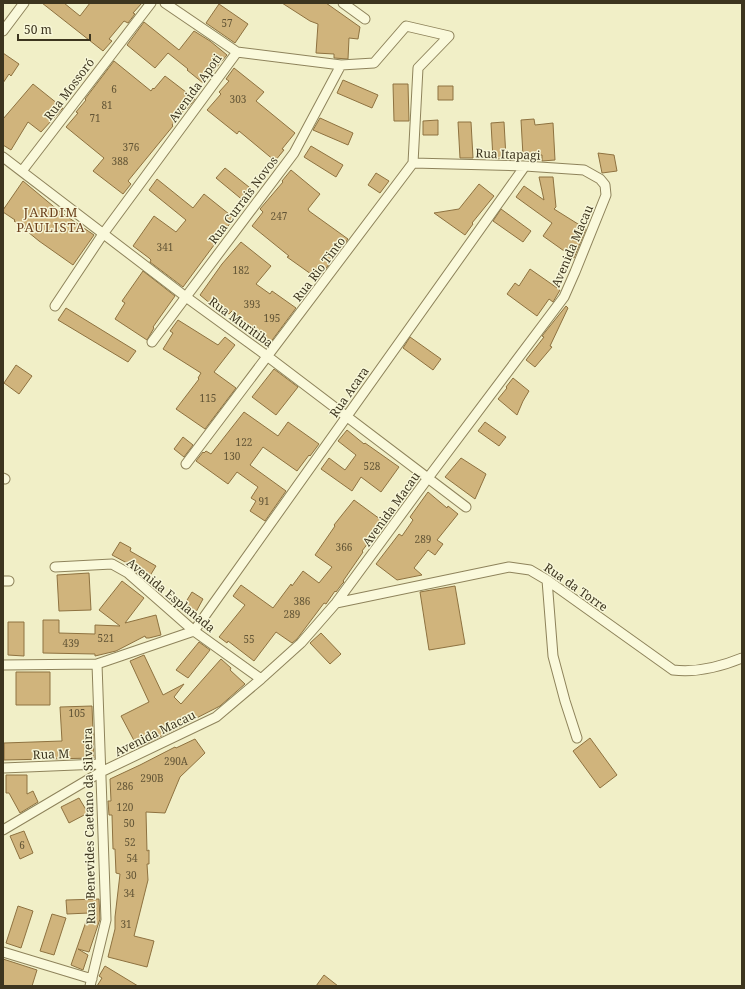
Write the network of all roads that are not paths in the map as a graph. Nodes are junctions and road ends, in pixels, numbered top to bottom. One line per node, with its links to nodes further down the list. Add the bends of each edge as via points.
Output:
1 (24, 3): 6 (street)
2 (151, 3): 12 (street, Rua Mossoró)
3 (165, 3): 7 (street)
4 (343, 3): 5 (street)
5 (365, 19)
6 (3, 32)
7 (237, 52): 8 (street, Avenida Apoti); 14 (street, Avenida Apoti)
8 (341, 65): 10 (street, Avenida Apoti, via 374,63 406,26 449,36 418,68); 15 (street, Rua Currais Novos, via 294,153)
9 (3, 157): 12 (street, Rua Muritiba)
10 (413, 164): 11 (street, Rua Itapagi); 18 (street, Rua Rio Tinto)
11 (525, 166): 13 (street, Rua Itapagi, via 584,170); 19 (street, Rua Acara)
12 (22, 171): 14 (street, Rua Muritiba)
13 (600, 179): 21 (street, Avenida Macau, via 605,185 606,195 564,297)
14 (103, 234): 15 (street, Rua Muritiba); 16 (street, Avenida Apoti)
15 (186, 297): 17 (street, Rua Currais Novos); 18 (street, Rua Muritiba)
16 (55, 306)
17 (152, 342)
18 (268, 356): 19 (street, Rua Muritiba); 20 (street, Rua Rio Tinto)
19 (346, 417): 21 (street, Rua Muritiba); 26 (street, Rua Acara)
20 (186, 464)
21 (428, 478): 22 (street, Rua Muritiba); 25 (street, Avenida Macau)
22 (466, 507)
23 (55, 567): 26 (street, Avenida Esplanada, via 112,564 128,573)
24 (547, 580): 25 (street, Rua da Torre, via 530,570 509,567); 27 (street, Rua da Torre, via 673,670 686,672 723,666); 31 (street, via 554,656 564,701)
25 (336, 603): 30 (street, Avenida Macau, via 301,643)
26 (194, 631): 28 (street); 30 (street, Avenida Esplanada)
27 (742, 658)
28 (97, 664): 29 (street); 33 (street, Rua Benevides Caetano da Silveira)
29 (3, 665)
30 (261, 679): 33 (street, Avenida Macau, via 216,717)
31 (577, 738)
32 (3, 768): 33 (street, Rua M)
33 (101, 768): 34 (street, Avenida Macau); 36 (street, Rua Benevides Caetano da Silveira, via 106,920)
34 (3, 830)
35 (3, 952): 36 (street)
36 (91, 983)

